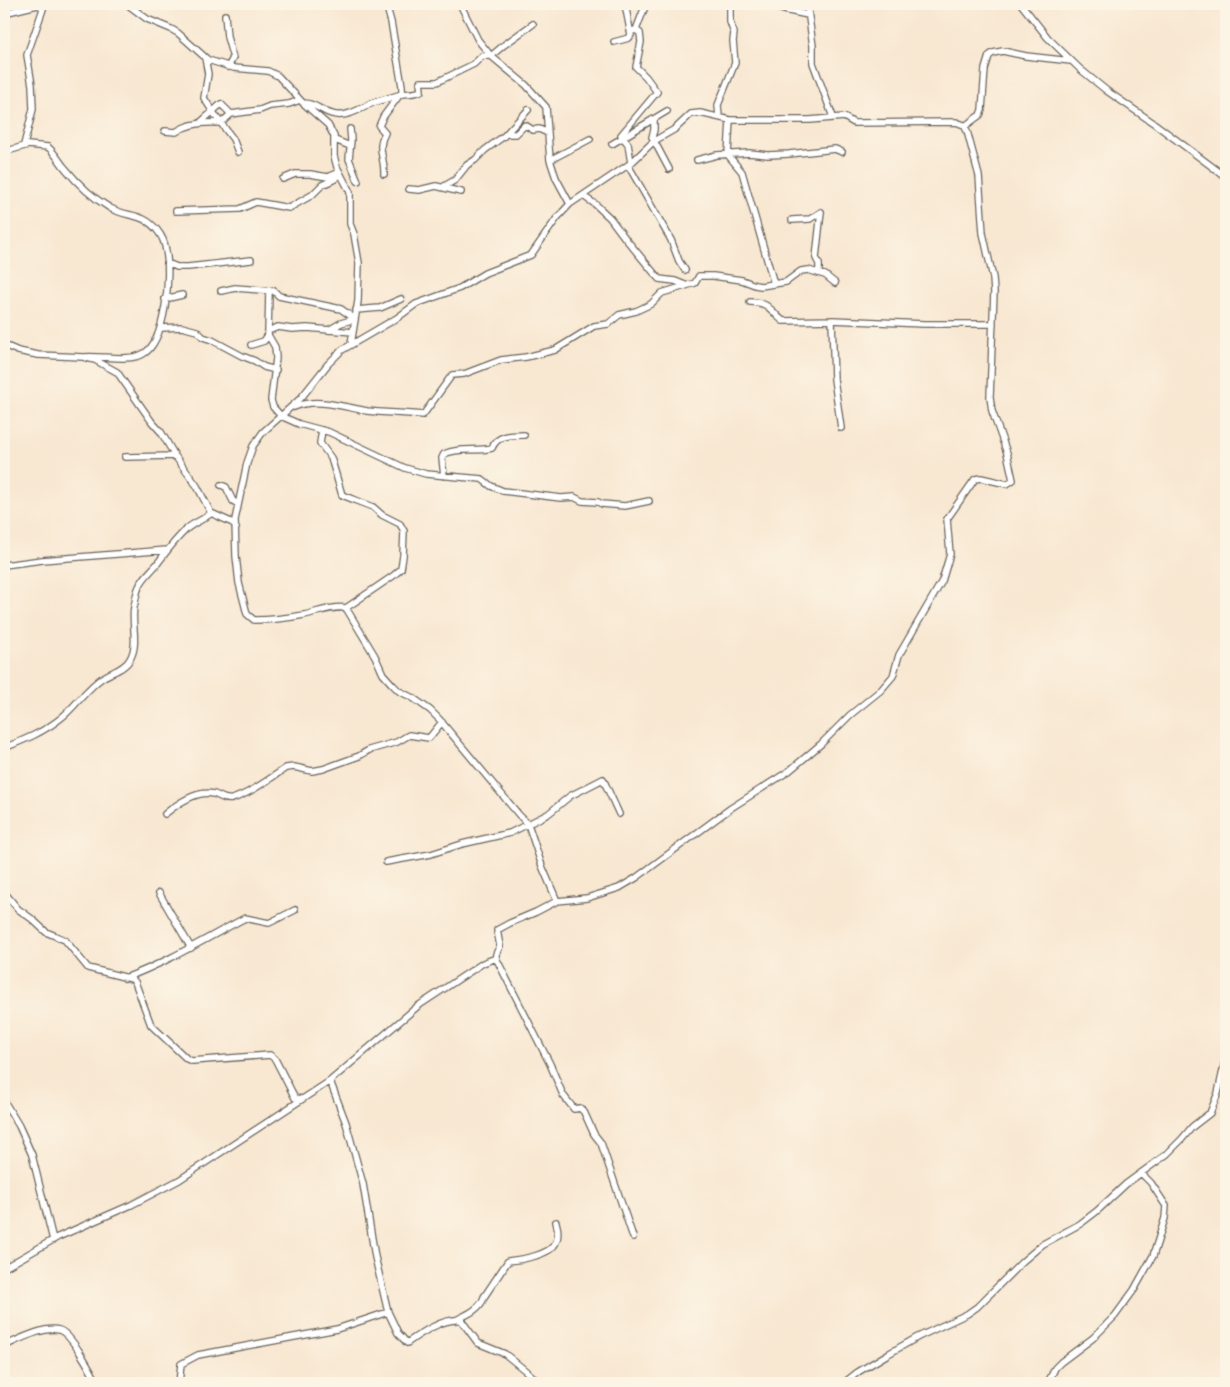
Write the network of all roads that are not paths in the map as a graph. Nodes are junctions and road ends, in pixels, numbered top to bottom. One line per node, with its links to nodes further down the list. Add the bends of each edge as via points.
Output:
1 (127, 4): 18 (street, via 146,19 178,33)
2 (386, 4): 23 (street, via 402,86)
3 (460, 4): 17 (street, via 478,40)
4 (625, 4): 15 (street, via 627,18)
5 (646, 4): 15 (street)
6 (730, 4): 29 (street, via 735,63 718,105)
7 (765, 4): 13 (street)
8 (807, 4): 13 (street)
9 (1021, 4): 19 (street, via 1041,31)
10 (42, 5): 11 (street); 45 (street, via 27,55 33,109)
11 (4, 13)
12 (226, 15): 22 (street, via 227,37 233,58)
13 (808, 15): 30 (street, via 812,63)
14 (533, 24): 17 (street)
15 (634, 30): 16 (street, via 629,38); 40 (street, via 640,33 641,42 636,66 657,92 621,135)
16 (614, 42)
17 (491, 56): 23 (street, via 482,56 474,64 437,82 420,82 421,91); 38 (street, via 526,85 546,107)
18 (205, 58): 20 (street); 21 (street)
19 (1071, 61): 35 (street, via 993,52 985,69 982,110); 57 (street, via 1107,92)
20 (214, 62): 21 (street); 22 (street)
21 (207, 65): 26 (street, via 204,98)
22 (228, 67): 24 (street, via 268,71 278,76)
23 (400, 96): 24 (street, via 340,115); 56 (street, via 379,126 385,133 380,141)
24 (302, 101): 28 (street); 42 (street, via 323,120)
25 (528, 110): 39 (street)
26 (212, 111): 28 (street, via 221,104); 33 (street); 34 (street)
27 (667, 111): 31 (street)
28 (231, 114): 34 (street)
29 (718, 117): 32 (street); 43 (street, via 691,114 675,129)
30 (833, 117): 32 (street); 35 (street, via 844,117 854,123 956,122)
31 (654, 119): 40 (street); 43 (street)
32 (730, 120): 50 (street)
33 (201, 122): 34 (street); 37 (street, via 176,132)
34 (221, 123): 48 (street)
35 (965, 126): 83 (street, via 979,176 983,233 993,278)
36 (350, 129): 46 (street)
37 (165, 131)
38 (548, 133): 39 (street, via 526,125 516,134); 51 (street)
39 (506, 134): 60 (street)
40 (623, 138): 44 (street); 53 (street, via 628,144)
41 (590, 139): 51 (street)
42 (335, 140): 46 (street); 55 (street, via 334,156)
43 (654, 141): 53 (street); 54 (street)
44 (612, 144)
45 (24, 145): 47 (street); 68 (street, via 48,147 68,172 96,198 119,212 146,220 161,237)
46 (350, 146): 59 (street, via 349,159)
47 (4, 152)
48 (238, 152)
49 (842, 152): 50 (street, via 826,149 796,154)
50 (728, 155): 52 (street); 72 (street, via 742,172)
51 (550, 160): 64 (street)
52 (697, 160)
53 (629, 164): 63 (street); 69 (street)
54 (669, 169)
55 (340, 172): 58 (street, via 328,177 296,174); 65 (street, via 335,179 289,208 256,202 240,209); 80 (street, via 350,192 350,224 360,263)
56 (384, 174)
57 (1226, 177)
58 (283, 179)
59 (358, 181)
60 (443, 187): 61 (street); 62 (street)
61 (409, 189)
62 (461, 192)
63 (583, 196): 64 (street); 73 (street, via 610,218 659,279)
64 (570, 204): 88 (street, via 531,255 485,273 460,288 416,304)
65 (176, 211)
66 (792, 220): 70 (street, via 810,219 821,212 816,258)
67 (251, 260): 68 (street, via 188,267)
68 (167, 263): 77 (street)
69 (686, 270)
70 (819, 273): 71 (street); 72 (street, via 801,271 786,282)
71 (835, 283)
72 (774, 284): 73 (street, via 755,285 742,280 699,276 695,283)
73 (685, 285): 93 (street, via 662,293 651,304 619,315 608,324 594,326 555,350 501,360 464,374 452,375 423,415 322,403 303,403)
74 (269, 290): 75 (street, via 235,288); 81 (street, via 278,296 341,309); 87 (street)
75 (221, 291)
76 (182, 295): 77 (street)
77 (166, 299): 84 (street)
78 (401, 299): 80 (street, via 380,308)
79 (750, 302): 82 (street, via 768,305 783,322)
80 (356, 310): 81 (street)
81 (355, 319): 85 (street); 86 (street)
82 (832, 320): 83 (street); 95 (street, via 834,379)
83 (993, 324): 117 (street, via 990,404 1013,480 1007,484 975,479 950,513 946,522 950,554 948,566 899,655 887,684 789,771 731,808 636,878 620,888 587,898)
84 (161, 328): 91 (street, via 152,346 138,357); 92 (street, via 182,327 197,331 203,337)
85 (329, 330): 86 (street); 87 (street, via 278,327)
86 (353, 332): 88 (street)
87 (268, 333): 90 (street, via 264,341); 92 (street, via 275,347)
88 (351, 344): 93 (street, via 335,356)
89 (4, 345): 91 (street, via 38,355)
90 (251, 346)
91 (83, 357): 98 (street, via 111,368 122,378)
92 (276, 370): 94 (street, via 271,400)
93 (291, 408): 94 (street)
94 (281, 416): 96 (street); 103 (street, via 253,446)
95 (841, 428)
96 (322, 430): 100 (street, via 405,468); 108 (street, via 320,443 331,458 342,495 373,507 400,524 404,532 401,569)
97 (524, 435): 100 (street, via 500,438 486,450 467,449 444,454)
98 (175, 456): 99 (street); 104 (street, via 197,486)
99 (125, 457)
100 (444, 476): 102 (street, via 482,479 503,490 574,497 602,504 625,506)
101 (221, 485): 103 (street, via 226,486)
102 (649, 502)
103 (238, 504): 105 (street)
104 (211, 513): 105 (street, via 233,523); 106 (street, via 187,529)
105 (236, 528): 108 (street, via 238,583 251,618 276,619 334,607)
106 (167, 550): 107 (street); 110 (street, via 139,587 134,607 130,660 94,684 54,724)
107 (4, 565)
108 (346, 608): 109 (street, via 388,679 399,691 430,710)
109 (442, 722): 111 (street, via 429,738 409,735 323,769 286,768 241,795 224,800 214,794 198,794); 113 (street)
110 (4, 748)
111 (164, 814)
112 (619, 814): 113 (street, via 603,779)
113 (528, 824): 114 (street, via 492,838); 117 (street)
114 (386, 862)
115 (4, 892): 121 (street, via 18,909 46,932 65,940 88,968)
116 (159, 893): 119 (street)
117 (557, 901): 120 (street, via 498,930 500,946)
118 (295, 910): 119 (street, via 269,923 245,918)
119 (191, 948): 121 (street)
120 (496, 958): 123 (street, via 418,1006); 128 (street, via 563,1095 574,1109 580,1108 584,1112 601,1143)
121 (123, 979): 124 (street, via 135,982 151,1025 184,1057 192,1061 270,1055 295,1098)
122 (1226, 1057): 126 (street, via 1210,1113)
123 (330, 1081): 124 (street); 131 (street, via 363,1184)
124 (302, 1099): 129 (street, via 179,1180)
125 (4, 1100): 129 (street, via 32,1155)
126 (1142, 1174): 137 (street, via 1080,1224 1043,1244 968,1314 918,1337); 138 (street, via 1166,1206 1153,1256 1115,1316 1061,1362)
127 (556, 1222): 132 (street, via 558,1232 552,1248 533,1257 508,1261 483,1302 470,1314)
128 (633, 1237)
129 (53, 1240): 130 (street)
130 (4, 1268)
131 (388, 1312): 132 (street, via 407,1343 438,1325); 135 (street, via 337,1329 198,1356 181,1364)
132 (454, 1320): 136 (street, via 463,1321 478,1343 505,1354)
133 (4, 1346): 134 (street, via 44,1331 62,1331)
134 (97, 1383)
135 (179, 1383)
136 (538, 1383)
137 (844, 1383)
138 (1048, 1383)

